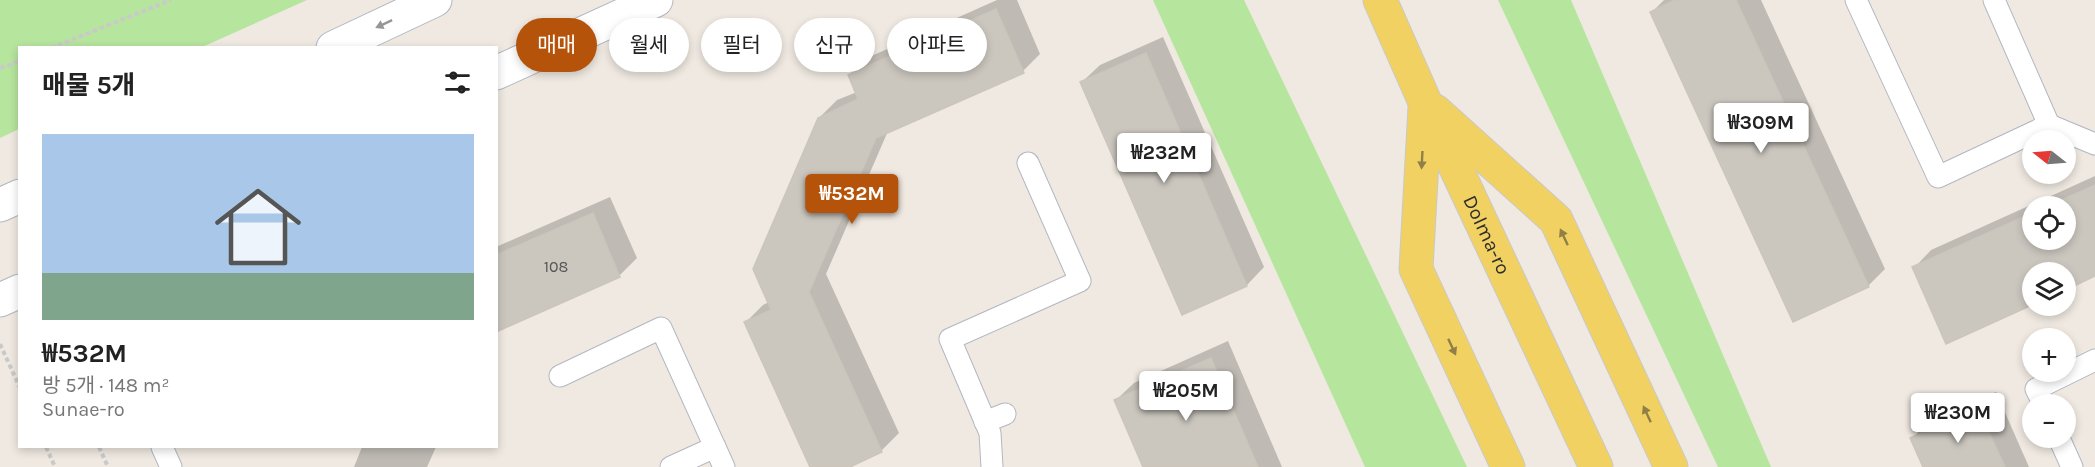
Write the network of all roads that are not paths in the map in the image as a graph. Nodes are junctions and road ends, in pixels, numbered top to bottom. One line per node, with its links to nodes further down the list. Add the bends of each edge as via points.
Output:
1 (435, 0): 6 (main road, one-way to 6)
2 (656, 0): 7 (main road)
3 (1380, 0): 8 (main road, Dolma-ro)
4 (1856, 0): 9 (lane, via 1938,177)
5 (1994, 0): 9 (lane)
6 (337, 46)
7 (498, 72)
8 (1425, 102): 28 (main road, one-way to 28, via 1416,268); 29 (main road, Dolma-ro); 30 (main road, one-way to 8, via 1556,220)
9 (2049, 125): 10 (lane)
10 (2095, 144)
11 (1028, 163): 20 (lane, via 1080,281 950,339)
12 (18, 197): 13 (main road)
13 (0, 205)
14 (18, 292): 15 (main road)
15 (0, 300)
16 (2095, 360): 18 (lane, via 2036,389)
17 (560, 376): 21 (lane, via 660,328)
18 (2038, 394)
19 (1005, 414): 20 (lane)
20 (985, 422): 27 (lane, via 990,434)
21 (715, 447): 25 (lane); 26 (lane)
22 (162, 448): 24 (lane)
23 (2063, 448): 31 (lane)
24 (171, 467)
25 (671, 467)
26 (724, 467)
27 (992, 467)
28 (1508, 467)
29 (1596, 467)
30 (1671, 467)
31 (2072, 467)

